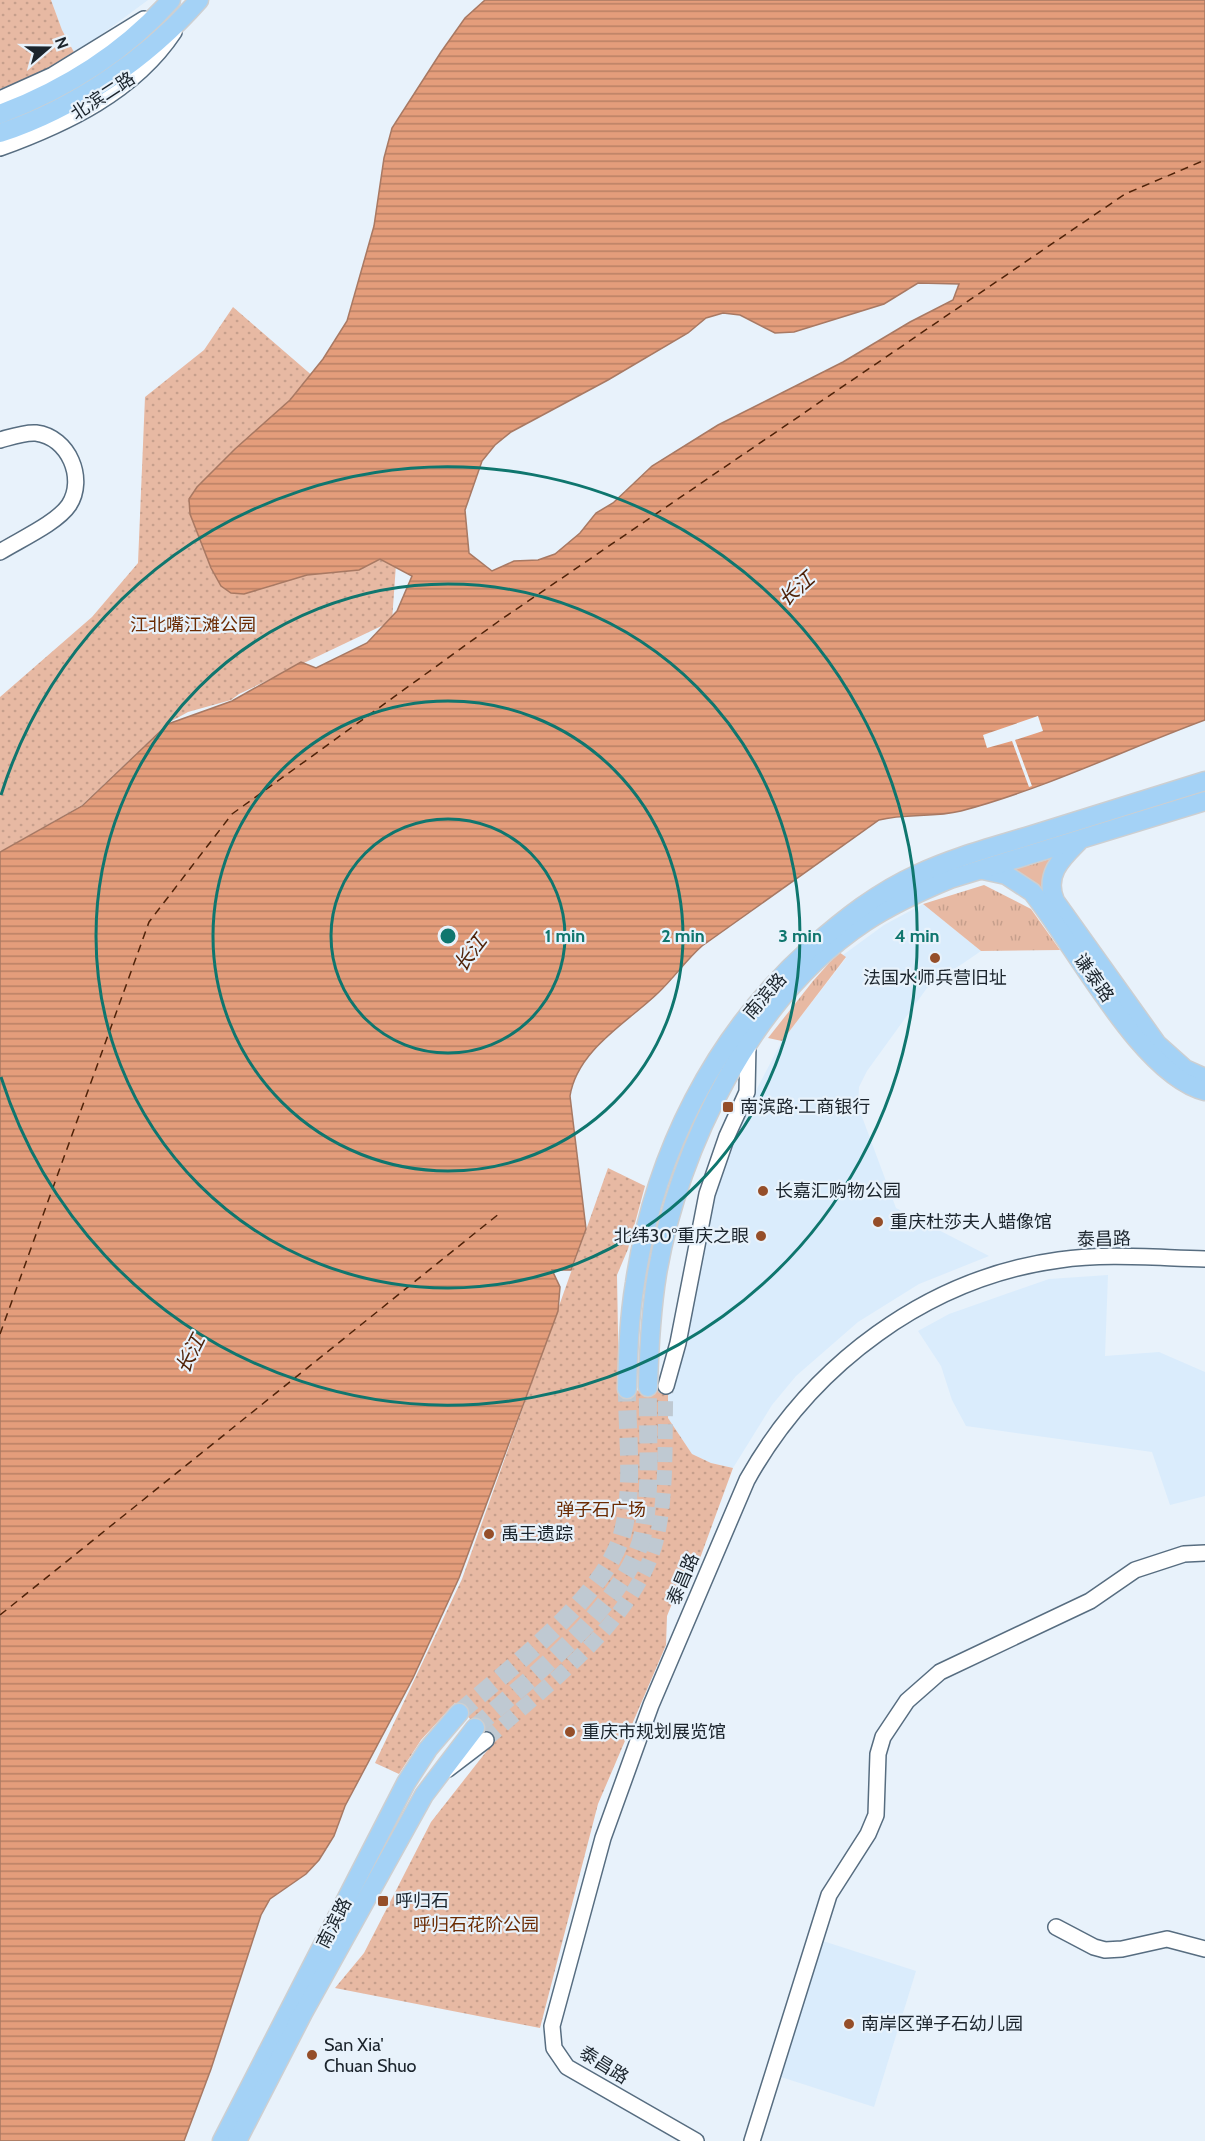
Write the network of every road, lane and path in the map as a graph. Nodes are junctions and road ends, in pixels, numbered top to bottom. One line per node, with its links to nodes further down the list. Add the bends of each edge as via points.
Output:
1 (199, 0): 3 (main road, 北滨二路)
2 (170, 1): 4 (street, 北滨二路, via 53,75); 5 (main road, 北滨二路, via 137,36 103,62 57,89)
3 (184, 17): 6 (main road, 北滨二路, via 132,62 89,90); 7 (street, 北滨二路, via 161,52 122,88 72,117)
4 (0, 99)
5 (0, 114)
6 (0, 133)
7 (0, 148)
8 (0, 440): 9 (street, via 37,433 49,437 62,446 77,477 75,493 59,516)
9 (0, 552)
10 (1205, 781): 22 (main road, 南滨路, via 968,854 915,875 857,909 790,968 758,1002 705,1074 670,1155 647,1226 635,1281)
11 (1205, 801): 13 (main road, 南滨路)
12 (1205, 807): 13 (main road)
13 (1181, 808): 14 (main road, 南滨路)
14 (1079, 840): 15 (main road, 南滨路); 17 (main road, 谦泰路, via 1054,872 1051,888 1055,901 1157,1044 1185,1069)
15 (981, 870): 16 (main road, 南滨路, via 923,890 842,939 798,981); 18 (main road, 谦泰路, via 1006,875 1032,892 1148,1053 1177,1079)
16 (748, 1044): 20 (street, 南滨路, via 747,1092 707,1194); 21 (main road, 南滨路, via 714,1103 679,1185 657,1273)
17 (1205, 1078)
18 (1205, 1091)
19 (1205, 1259): 32 (street, 泰昌路, via 1070,1258 1035,1264 969,1285 904,1316 867,1340 811,1390 765,1448 747,1480 651,1704 603,1838 552,2026 554,2048 567,2067)
20 (666, 1386)
21 (648, 1387)
22 (627, 1389)
23 (1205, 1553): 33 (street, via 1184,1554 1135,1570 1090,1601 940,1672 907,1701 883,1737 878,1754 876,1815 829,1895)
24 (459, 1713): 26 (main road, 南滨路)
25 (481, 1734): 27 (main road, 南滨路)
26 (410, 1777): 27 (main road, via 421,1777); 30 (main road, 南滨路)
27 (431, 1784): 31 (main road, 南滨路, via 303,2013)
28 (1056, 1927): 29 (street, via 1105,1950 1167,1939)
29 (1205, 1949)
30 (222, 2141)
31 (237, 2141)
32 (696, 2141)
33 (752, 2141)

